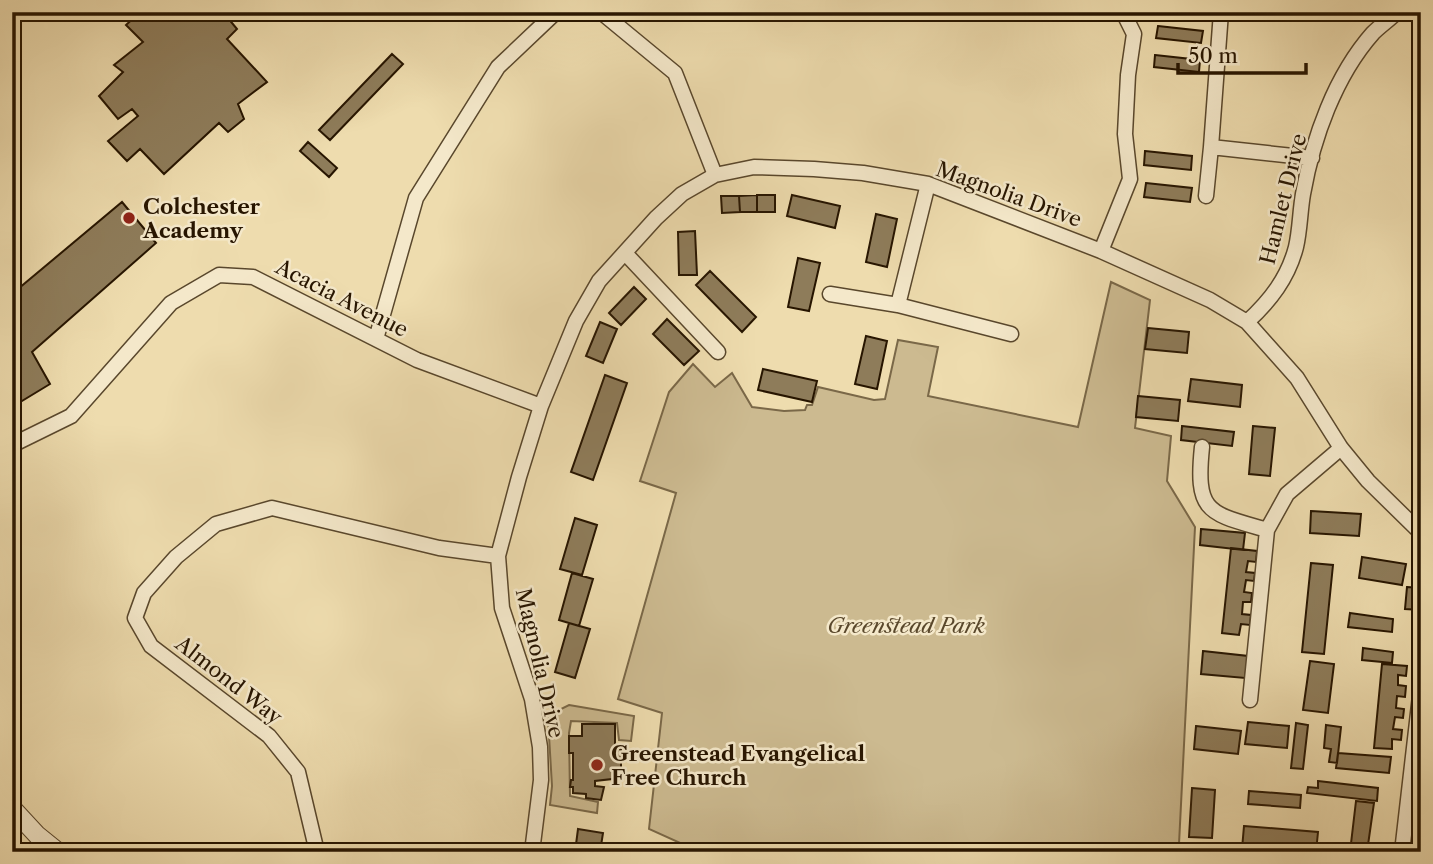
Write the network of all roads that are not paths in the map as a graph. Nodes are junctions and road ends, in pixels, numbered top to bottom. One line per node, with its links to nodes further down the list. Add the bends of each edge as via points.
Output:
1 (556, 12): 17 (street, via 498,67 416,198)
2 (601, 12): 8 (street, via 675,73)
3 (1123, 12): 11 (street, via 1134,34 1125,134 1130,179)
4 (1221, 12): 6 (street)
5 (1398, 12): 7 (street, Hamlet Drive, via 1374,33 1344,73)
6 (1211, 147): 7 (street); 10 (street)
7 (1312, 159): 15 (street, Hamlet Drive, via 1296,247 1283,281)
8 (715, 175): 9 (street, Magnolia Drive, via 754,167 814,169); 12 (street, Magnolia Drive, via 682,194)
9 (928, 184): 11 (street, Magnolia Drive); 14 (street)
10 (1206, 196)
11 (1101, 251): 15 (street, Magnolia Drive, via 1210,300)
12 (625, 253): 18 (street); 19 (street, Magnolia Drive, via 599,281 582,311)
13 (830, 294): 14 (street)
14 (898, 305): 16 (street)
15 (1247, 322): 22 (street, Magnolia Drive, via 1297,377)
16 (1011, 334)
17 (376, 339): 19 (street, Acacia Avenue, via 417,360); 20 (street, Acacia Avenue, via 253,277 219,275 171,303 71,416)
18 (718, 352)
19 (541, 406): 25 (street, Magnolia Drive)
20 (12, 445)
21 (1202, 447): 23 (street, via 1199,477 1212,511)
22 (1341, 448): 23 (street, via 1287,494); 24 (street, Magnolia Drive, via 1367,481)
23 (1267, 530): 27 (street)
24 (1421, 533)
25 (498, 556): 31 (street, Almond Way, via 439,548 272,508 216,524 176,557 144,593 135,618 151,646 269,736 298,772); 32 (street, Magnolia Drive, via 502,608 531,699 540,747 541,780)
26 (1421, 687): 28 (street)
27 (1250, 700)
28 (1419, 726): 33 (street)
29 (12, 808): 30 (street)
30 (58, 852)
31 (317, 852)
32 (532, 852)
33 (1402, 852)

